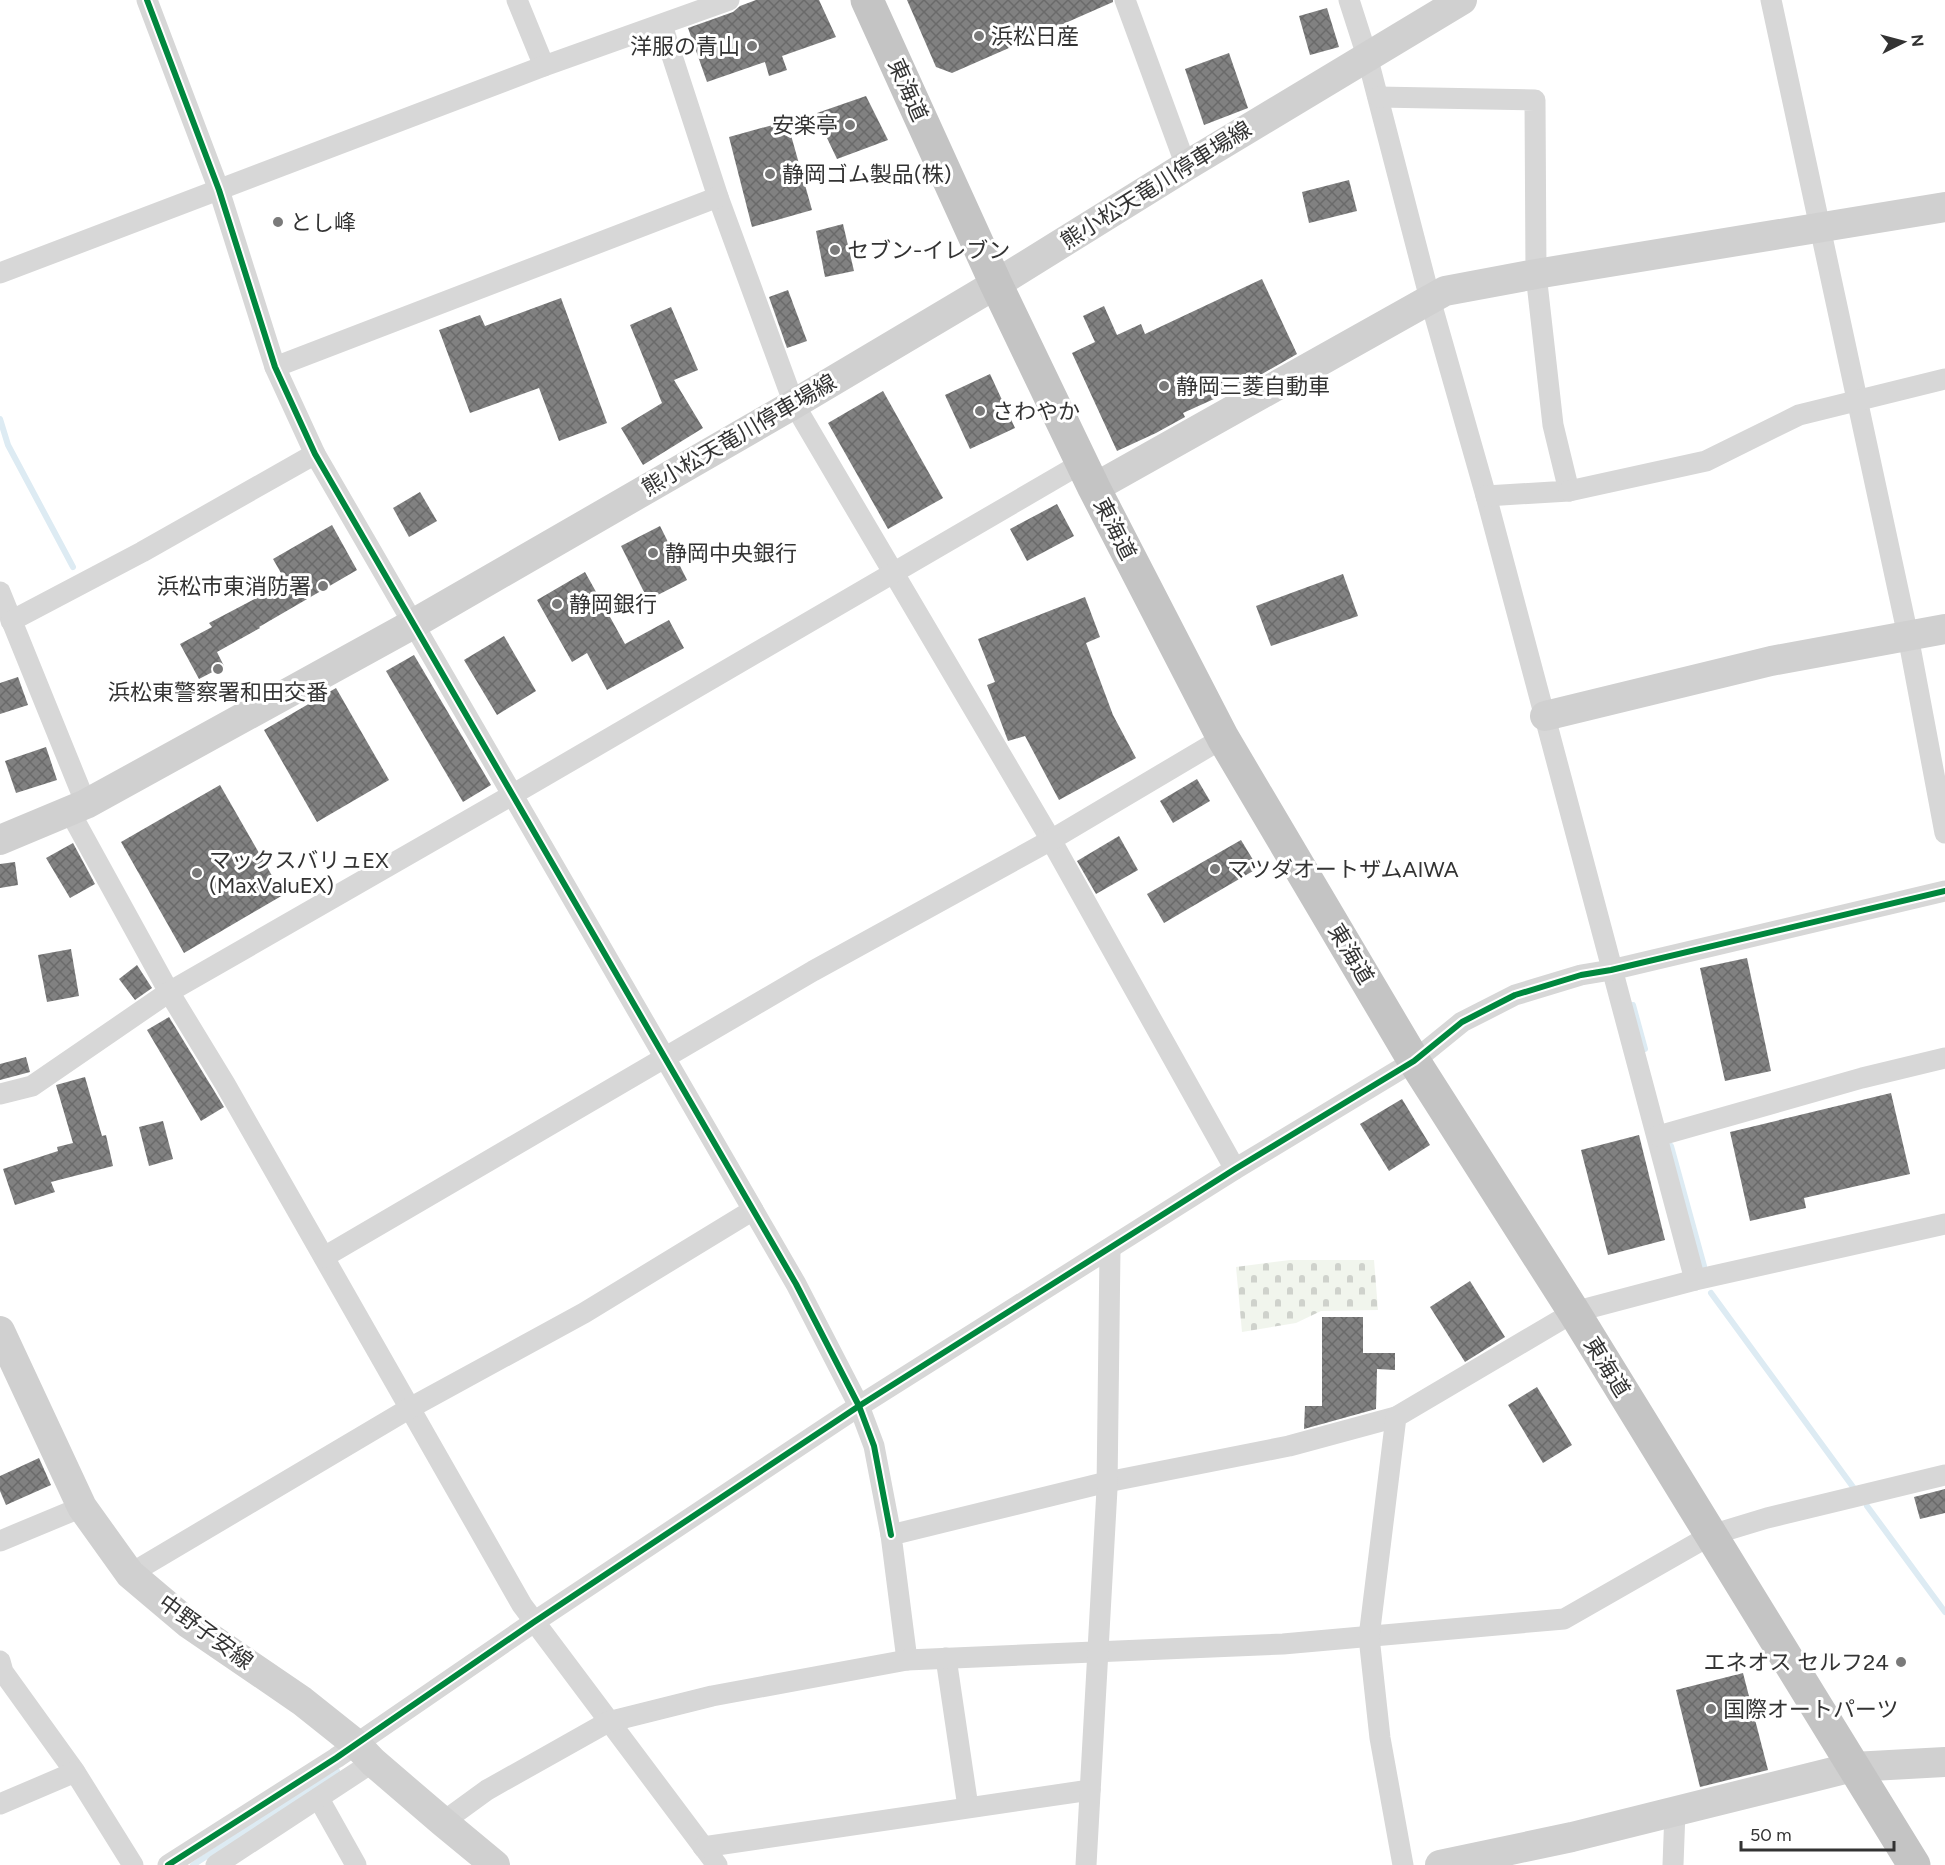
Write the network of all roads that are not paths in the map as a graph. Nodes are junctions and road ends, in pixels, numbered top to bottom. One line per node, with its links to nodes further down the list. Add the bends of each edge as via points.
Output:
1 (147, 0): 14 (street)
2 (517, 0): 11 (street)
3 (729, 0): 9 (street)
4 (867, 0): 20 (highway, 東海道)
5 (1125, 0): 13 (street)
6 (1349, 0): 10 (street)
7 (1462, 0): 10 (main road, 熊小松天竜川停車場線)
8 (1771, 0): 17 (street)
9 (662, 25): 11 (street); 15 (street)
10 (1367, 56): 12 (street); 13 (main road, 熊小松天竜川停車場線)
11 (544, 66): 14 (street)
12 (1378, 97): 19 (street, via 1535,100); 21 (street)
13 (1186, 166): 20 (main road, 熊小松天竜川停車場線)
14 (219, 190): 18 (street); 22 (street)
15 (718, 197): 22 (street); 25 (street)
16 (1945, 207): 17 (main road)
17 (1819, 229): 19 (main road); 24 (street)
18 (0, 273)
19 (1536, 274): 21 (main road, via 1444,291); 28 (street, via 1552,424)
20 (996, 284): 25 (main road, 熊小松天竜川停車場線); 27 (highway, 東海道)
21 (1430, 299): 27 (main road); 29 (street)
22 (275, 367): 26 (street)
23 (1945, 379): 24 (street)
24 (1856, 402): 28 (street, via 1799,415 1706,461); 35 (street)
25 (794, 404): 30 (street); 33 (main road, 熊小松天竜川停車場線)
26 (315, 454): 32 (street); 33 (street)
27 (1088, 475): 30 (street); 37 (highway, 東海道)
28 (1569, 491): 29 (street)
29 (1486, 496): 36 (street)
30 (895, 573): 38 (street); 42 (street)
31 (0, 592): 32 (street)
32 (11, 621): 39 (street)
33 (413, 624): 38 (street); 39 (main road, 熊小松天竜川停車場線)
34 (1945, 629): 35 (main road)
35 (1908, 636): 36 (main road, via 1771,661); 40 (street)
36 (1545, 716): 44 (street)
37 (1223, 738): 42 (street); 48 (highway, 東海道)
38 (512, 795): 45 (street); 46 (street)
39 (78, 808): 41 (main road, 熊小松天竜川停車場線); 45 (street)
40 (1945, 833)
41 (0, 840)
42 (1051, 840): 46 (street); 51 (street)
43 (1945, 891): 44 (street)
44 (1611, 970): 48 (street, via 1515,995 1462,1023); 50 (street)
45 (169, 992): 49 (street, via 32,1086); 55 (street)
46 (664, 1058): 52 (street); 55 (street)
47 (1945, 1058): 50 (street)
48 (1414, 1060): 51 (street); 57 (highway, 東海道)
49 (0, 1094)
50 (1658, 1136): 56 (street)
51 (1235, 1169): 54 (street)
52 (753, 1210): 59 (street); 60 (street, via 584,1313)
53 (1945, 1224): 56 (street)
54 (1110, 1249): 59 (street); 63 (street)
55 (324, 1257): 60 (street)
56 (1695, 1280): 57 (street)
57 (1574, 1312): 61 (street); 66 (highway, 東海道)
58 (0, 1331): 64 (main road, 中野子安線)
59 (859, 1406): 65 (street, via 874,1446); 69 (street)
60 (410, 1408): 68 (street); 69 (street)
61 (1396, 1417): 63 (street, via 1289,1446); 70 (street)
62 (1945, 1475): 66 (street)
63 (1107, 1482): 65 (street); 71 (street)
64 (82, 1507): 67 (street); 68 (main road, 中野子安線)
65 (891, 1535): 73 (street)
66 (1711, 1535): 70 (street, via 1564,1619); 78 (highway, 東海道)
67 (0, 1541)
68 (130, 1574): 76 (main road, 中野子安線, via 188,1623 302,1701)
69 (534, 1622): 75 (street); 76 (street)
70 (1369, 1637): 71 (street); 95 (street, via 1380,1738)
71 (1099, 1651): 72 (street); 80 (street)
72 (946, 1658): 73 (street); 83 (street)
73 (907, 1660): 75 (street, via 712,1696)
74 (0, 1661): 79 (street, via 3,1672)
75 (608, 1722): 85 (street, via 487,1790); 86 (street)
76 (365, 1753): 81 (street); 85 (main road, 中野子安線); 89 (street)
77 (1945, 1762): 78 (main road)
78 (1853, 1767): 84 (main road); 98 (highway, 東海道)
79 (75, 1772): 82 (street); 88 (street)
80 (1090, 1790): 83 (street); 94 (street)
81 (319, 1799): 90 (street); 91 (street)
82 (0, 1804)
83 (968, 1807): 86 (street)
84 (1675, 1811): 87 (main road); 97 (street)
85 (443, 1822): 92 (main road, 中野子安線)
86 (703, 1847): 93 (street)
87 (1495, 1859): 96 (main road)
88 (133, 1865)
89 (168, 1865)
90 (216, 1865)
91 (356, 1865)
92 (495, 1865)
93 (717, 1865)
94 (1086, 1865)
95 (1403, 1865)
96 (1440, 1865)
97 (1673, 1865)
98 (1914, 1865)

